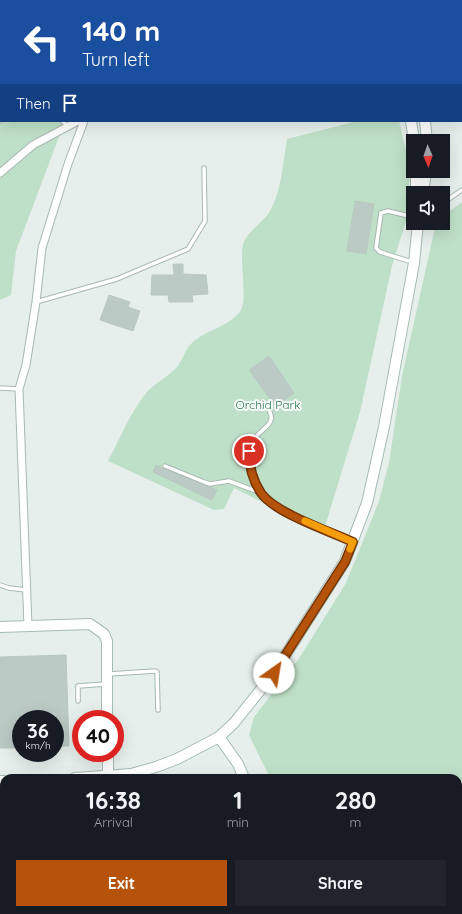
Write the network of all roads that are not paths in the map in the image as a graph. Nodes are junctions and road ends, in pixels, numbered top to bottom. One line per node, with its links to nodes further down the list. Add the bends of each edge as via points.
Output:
1 (84, 122): 14 (street, via 42,248)
2 (411, 122): 5 (street)
3 (425, 122): 6 (street)
4 (65, 124): 8 (street, via 33,145)
5 (413, 134)
6 (426, 134)
7 (204, 168): 14 (lane, via 205,220 188,249 117,280)
8 (0, 173)
9 (462, 190): 10 (lane)
10 (450, 198)
11 (406, 219): 13 (lane, via 388,211 381,213 376,248 380,252)
12 (416, 230): 13 (street)
13 (414, 263): 20 (street, via 373,478)
14 (36, 302): 16 (street, via 26,365)
15 (0, 388): 16 (lane)
16 (19, 389): 22 (street)
17 (264, 402): 19 (lane, via 270,410 270,422 253,442 249,451 249,463)
18 (165, 466): 19 (lane, via 210,484 229,481)
19 (261, 493): 20 (lane, via 272,504 287,512)
20 (353, 542): 29 (street, via 345,562 274,673 234,723)
21 (0, 585): 22 (lane)
22 (26, 590): 23 (street)
23 (28, 626): 24 (street); 25 (street, via 90,624 97,628 107,641)
24 (0, 627)
25 (107, 679): 26 (lane, via 78,686); 27 (street); 28 (lane, via 155,671 158,676)
26 (78, 702)
27 (107, 710)
28 (158, 710)
29 (219, 737): 32 (street, via 184,756 156,767); 33 (street)
30 (108, 762): 31 (street)
31 (108, 774)
32 (122, 774)
33 (242, 774)

